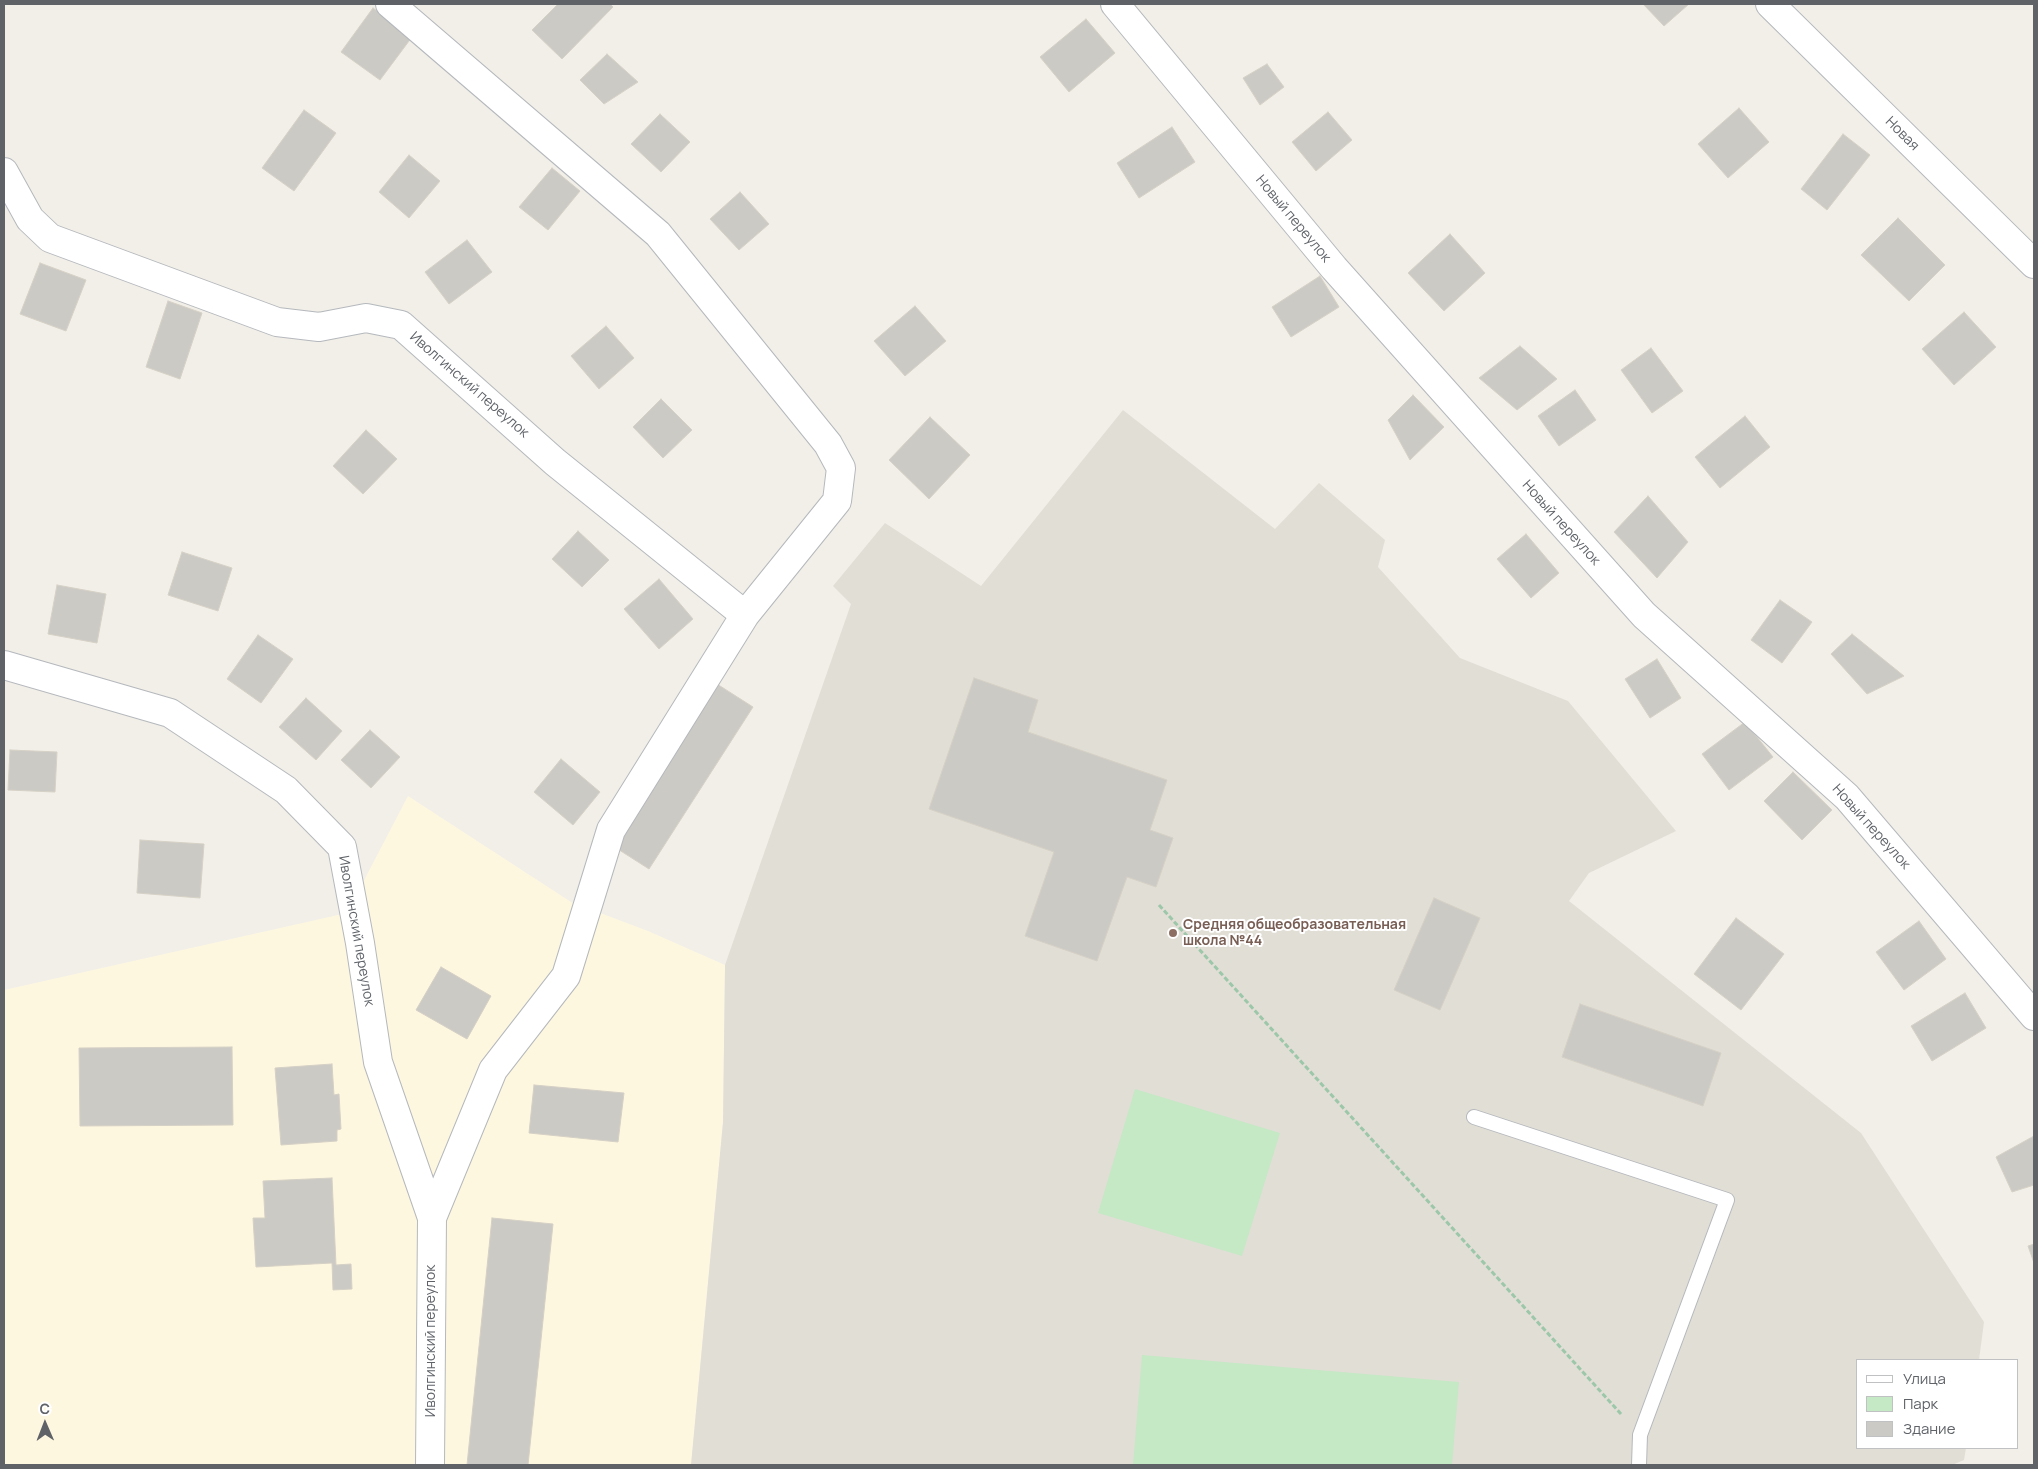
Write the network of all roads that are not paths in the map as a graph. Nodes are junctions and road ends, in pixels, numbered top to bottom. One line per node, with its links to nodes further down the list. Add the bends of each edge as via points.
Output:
1 (390, 4): 6 (street, Иволгинский переулок, via 658,234 828,444 841,468 837,501)
2 (1115, 4): 8 (street, Новый переулок, via 1334,268 1644,615 1847,798)
3 (1770, 4): 5 (street, Новая)
4 (4, 172): 6 (street, Иволгинский переулок, via 30,219 50,238 277,322 319,327 366,318 401,325 555,462)
5 (2034, 264)
6 (745, 615): 10 (street, Иволгинский переулок, via 611,830 566,976 493,1070)
7 (4, 665): 10 (street, Иволгинский переулок, via 170,713 286,790 342,846 378,1062)
8 (2034, 1016)
9 (1474, 1117): 12 (lane, via 1727,1200 1640,1435)
10 (432, 1218): 11 (street, Иволгинский переулок)
11 (430, 1465)
12 (1639, 1465)

